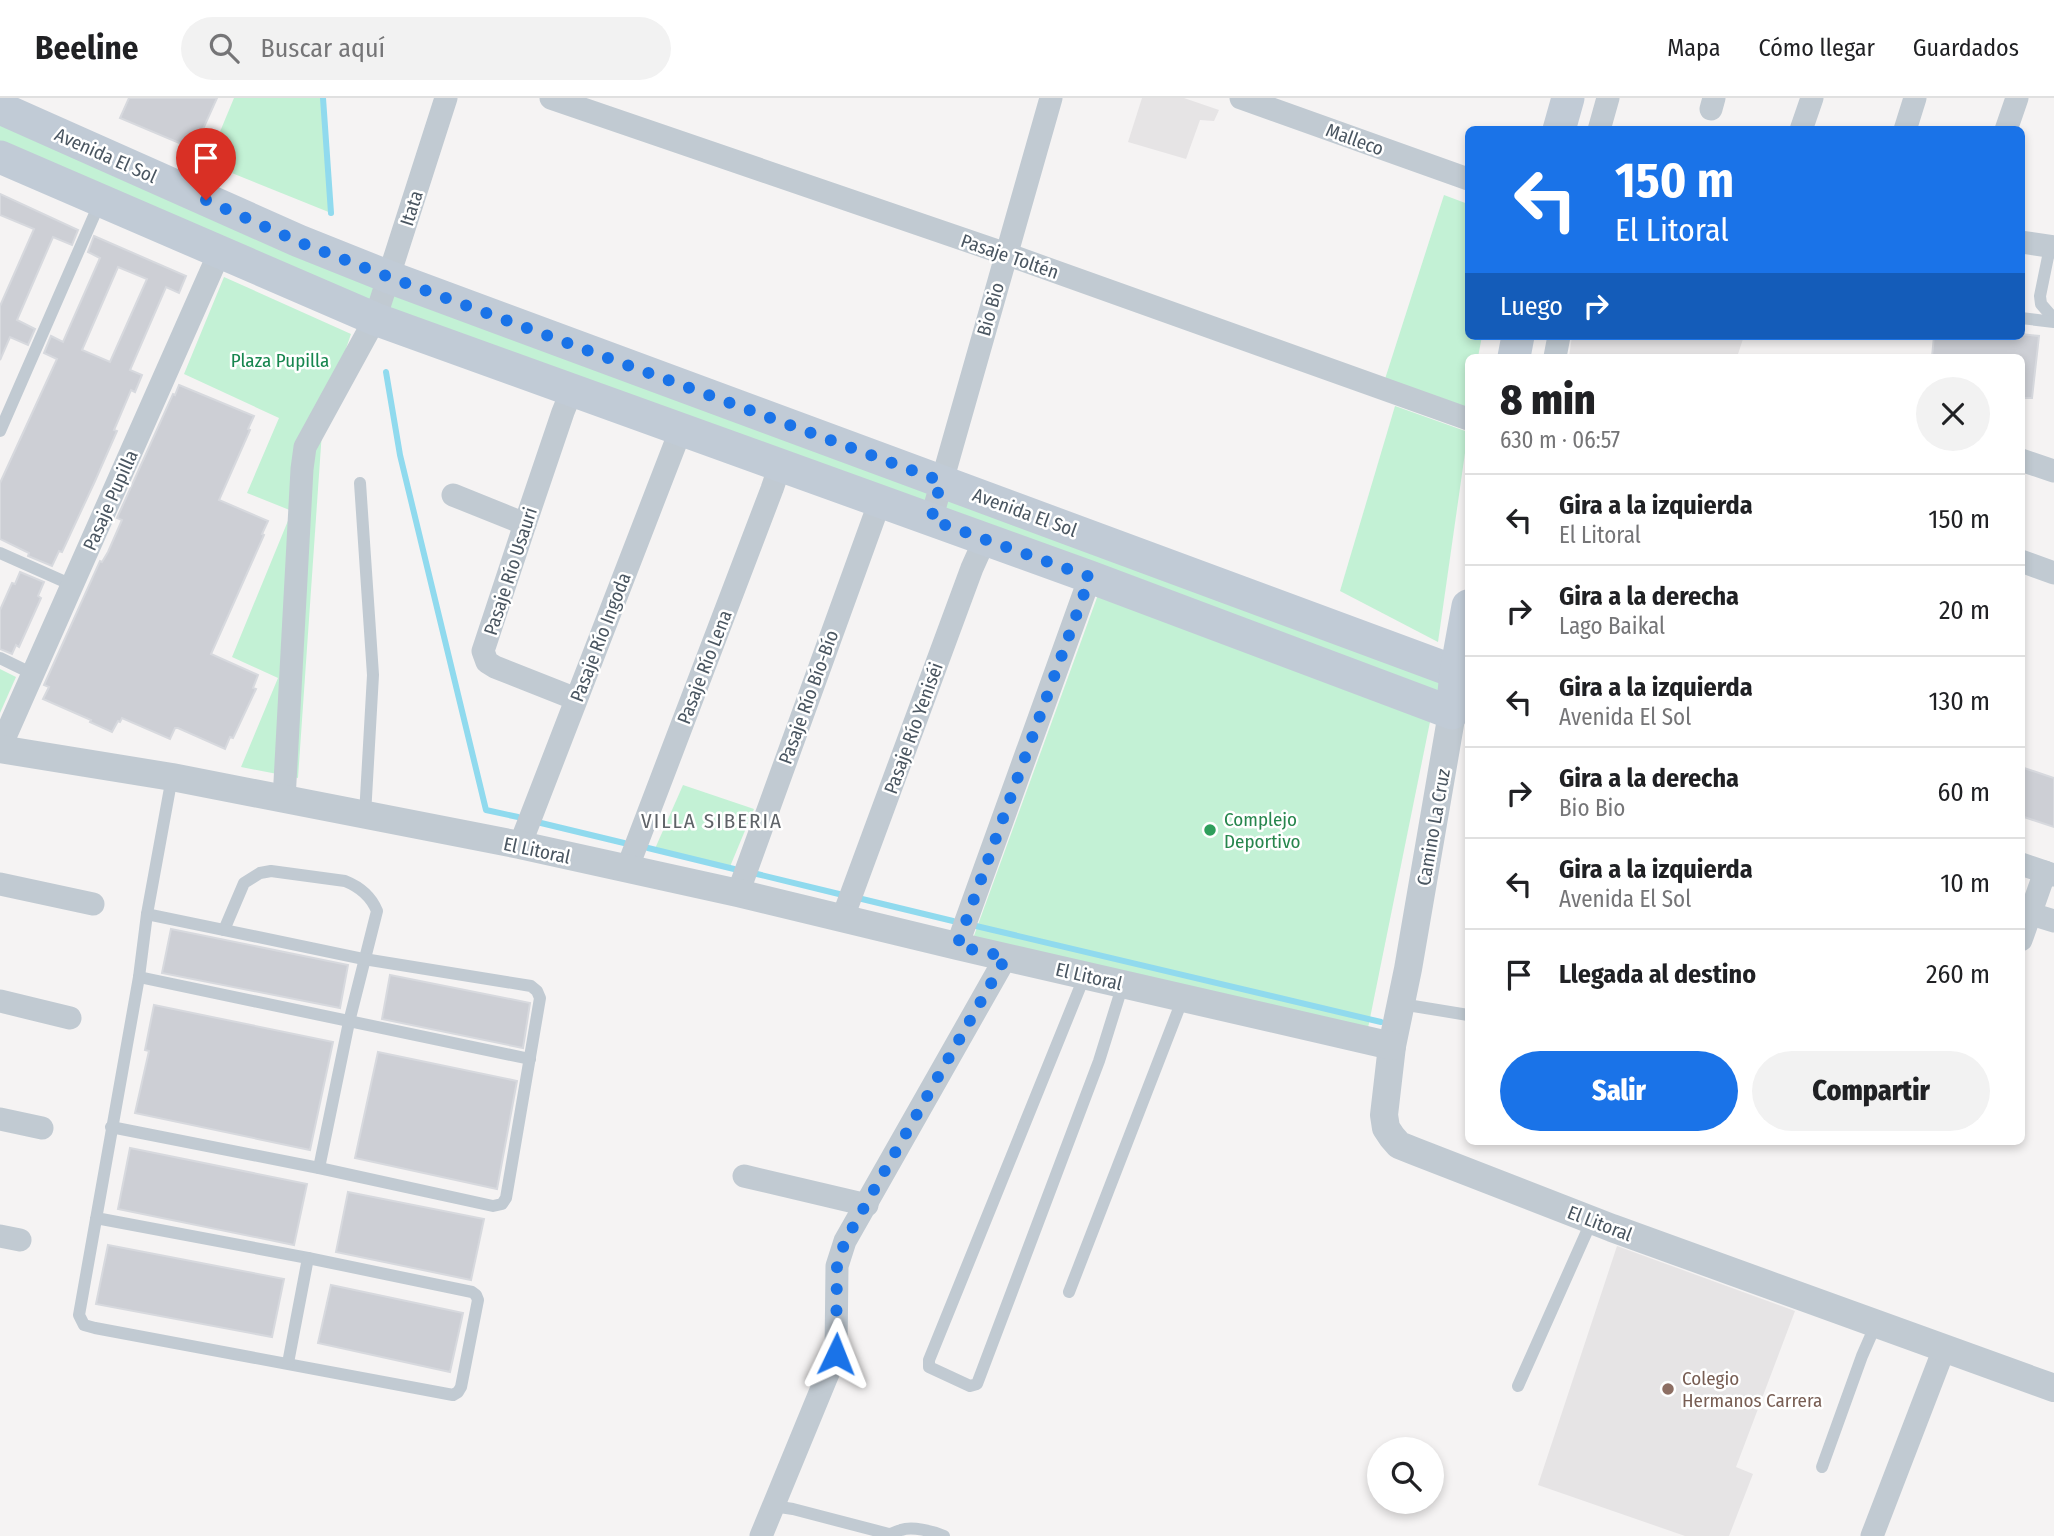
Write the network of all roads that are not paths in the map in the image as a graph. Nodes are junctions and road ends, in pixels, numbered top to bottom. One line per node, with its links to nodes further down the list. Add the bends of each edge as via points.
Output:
1 (446, 98): 23 (street, Itata)
2 (551, 98): 22 (street, Pasaje Toltén)
3 (1051, 98): 22 (street, Bio Bio)
4 (1241, 98): 17 (street, Malleco)
5 (1568, 98): 11 (main road)
6 (1608, 98): 12 (street)
7 (1812, 98): 13 (street)
8 (1915, 98): 14 (street)
9 (2017, 98): 15 (street)
10 (0, 108): 23 (main road, Avenida El Sol, via 299,242)
11 (1560, 126)
12 (1600, 126)
13 (1802, 126)
14 (1906, 126)
15 (2007, 126)
16 (0, 157): 18 (main road, Avenida El Sol)
17 (1465, 178)
18 (100, 202): 21 (main road, Avenida El Sol); 30 (lane)
19 (2025, 243): 20 (street)
20 (2052, 247): 26 (lane, via 2040,300)
21 (220, 251): 25 (main road, Avenida El Sol); 45 (street, Pasaje Pupilla)
22 (1006, 254): 28 (street, Pasaje Toltén); 34 (street, Bio Bio)
23 (389, 277): 25 (street, Itata); 34 (main road, Avenida El Sol)
24 (2025, 318): 26 (lane)
25 (375, 319): 27 (main road, Avenida El Sol); 54 (street, Itata, via 305,447)
26 (2054, 321)
27 (572, 390): 29 (main road, Avenida El Sol); 39 (street, Pasaje Río Usauri)
28 (1465, 418)
29 (681, 429): 32 (main road, Avenida El Sol); 50 (street, Pasaje Río Ingoda)
30 (0, 431)
31 (2025, 461): 33 (street)
32 (780, 465): 37 (main road, Avenida El Sol); 58 (street, Pasaje Río Lena)
33 (2054, 471)
34 (941, 481): 38 (street, Bio Bio); 49 (main road, Avenida El Sol)
35 (360, 483): 55 (lane, via 373,676)
36 (453, 495): 39 (street)
37 (880, 501): 38 (main road, Avenida El Sol); 61 (street, Pasaje Río Bío-Bío)
38 (931, 520): 40 (main road, Avenida El Sol)
39 (525, 524): 50 (street, Pasaje Río Usauri, via 483,651 495,667)
40 (985, 539): 44 (main road, Avenida El Sol); 65 (street, Pasaje Río Yeniséi)
41 (0, 553): 45 (lane)
42 (2025, 562): 43 (street)
43 (2054, 573)
44 (1090, 577): 51 (main road, Avenida El Sol); 68 (street)
45 (72, 585): 48 (street, Pasaje Pupilla)
46 (1465, 640): 49 (main road, Camino La Cruz)
47 (0, 658): 48 (lane)
48 (33, 674): 52 (street, Pasaje Pupilla)
49 (1462, 674): 51 (main road, Camino La Cruz)
50 (576, 699): 56 (street, Pasaje Río Ingoda)
51 (1460, 717): 76 (street, Camino La Cruz)
52 (0, 749): 53 (street, El Litoral)
53 (172, 777): 54 (street, El Litoral); 64 (lane)
54 (284, 800): 55 (street, El Litoral)
55 (365, 815): 56 (street, El Litoral)
56 (520, 845): 58 (street, El Litoral)
57 (2025, 865): 59 (street)
58 (627, 869): 61 (street, El Litoral)
59 (2050, 874): 63 (street)
60 (0, 884): 62 (street)
61 (738, 893): 65 (street, El Litoral)
62 (93, 904)
63 (2026, 912): 66 (street)
64 (147, 914): 67 (lane); 72 (lane)
65 (843, 917): 68 (street, El Litoral)
66 (2054, 921)
67 (224, 930): 70 (lane); 70 (lane, via 244,883 260,873 271,870 345,881 366,894 377,911)
68 (957, 946): 69 (street, El Litoral)
69 (1006, 957): 71 (street, El Litoral); 87 (street)
70 (364, 959): 79 (lane); 81 (lane, via 531,986 540,998)
71 (1085, 975): 73 (street, El Litoral); 73 (lane, via 929,1360 929,1367 970,1386 977,1384 1099,1061)
72 (139, 978): 79 (lane); 83 (lane)
73 (1123, 984): 74 (street, El Litoral)
74 (1183, 998): 80 (street, El Litoral); 91 (lane)
75 (0, 1001): 78 (street)
76 (1401, 1004): 77 (lane); 80 (street, Camino La Cruz)
77 (1465, 1015)
78 (70, 1018)
79 (349, 1022): 81 (lane); 85 (lane)
80 (1392, 1046): 89 (street, El Litoral, via 1384,1115 1386,1128 1399,1145)
81 (530, 1059): 85 (lane, via 502,1204 493,1206)
82 (0, 1119): 84 (street)
83 (111, 1127): 85 (lane); 88 (lane)
84 (42, 1128)
85 (319, 1168)
86 (744, 1176): 87 (street)
87 (867, 1205): 98 (street, via 845,1241 837,1266 836,1354)
88 (96, 1219): 90 (lane); 94 (lane, via 79,1315 84,1325)
89 (1592, 1220): 92 (street, El Litoral); 95 (lane)
90 (308, 1258): 94 (lane); 94 (lane, via 472,1292 478,1300 461,1387 453,1395)
91 (1069, 1292)
92 (1876, 1325): 93 (street, El Litoral); 97 (lane)
93 (1944, 1349): 96 (street, El Litoral); 101 (street)
94 (288, 1363)
95 (1518, 1386)
96 (2054, 1388)
97 (1822, 1466)
98 (774, 1506): 99 (street); 100 (lane, via 889,1534 903,1529)
99 (761, 1536)
100 (944, 1536)
101 (1872, 1536)

